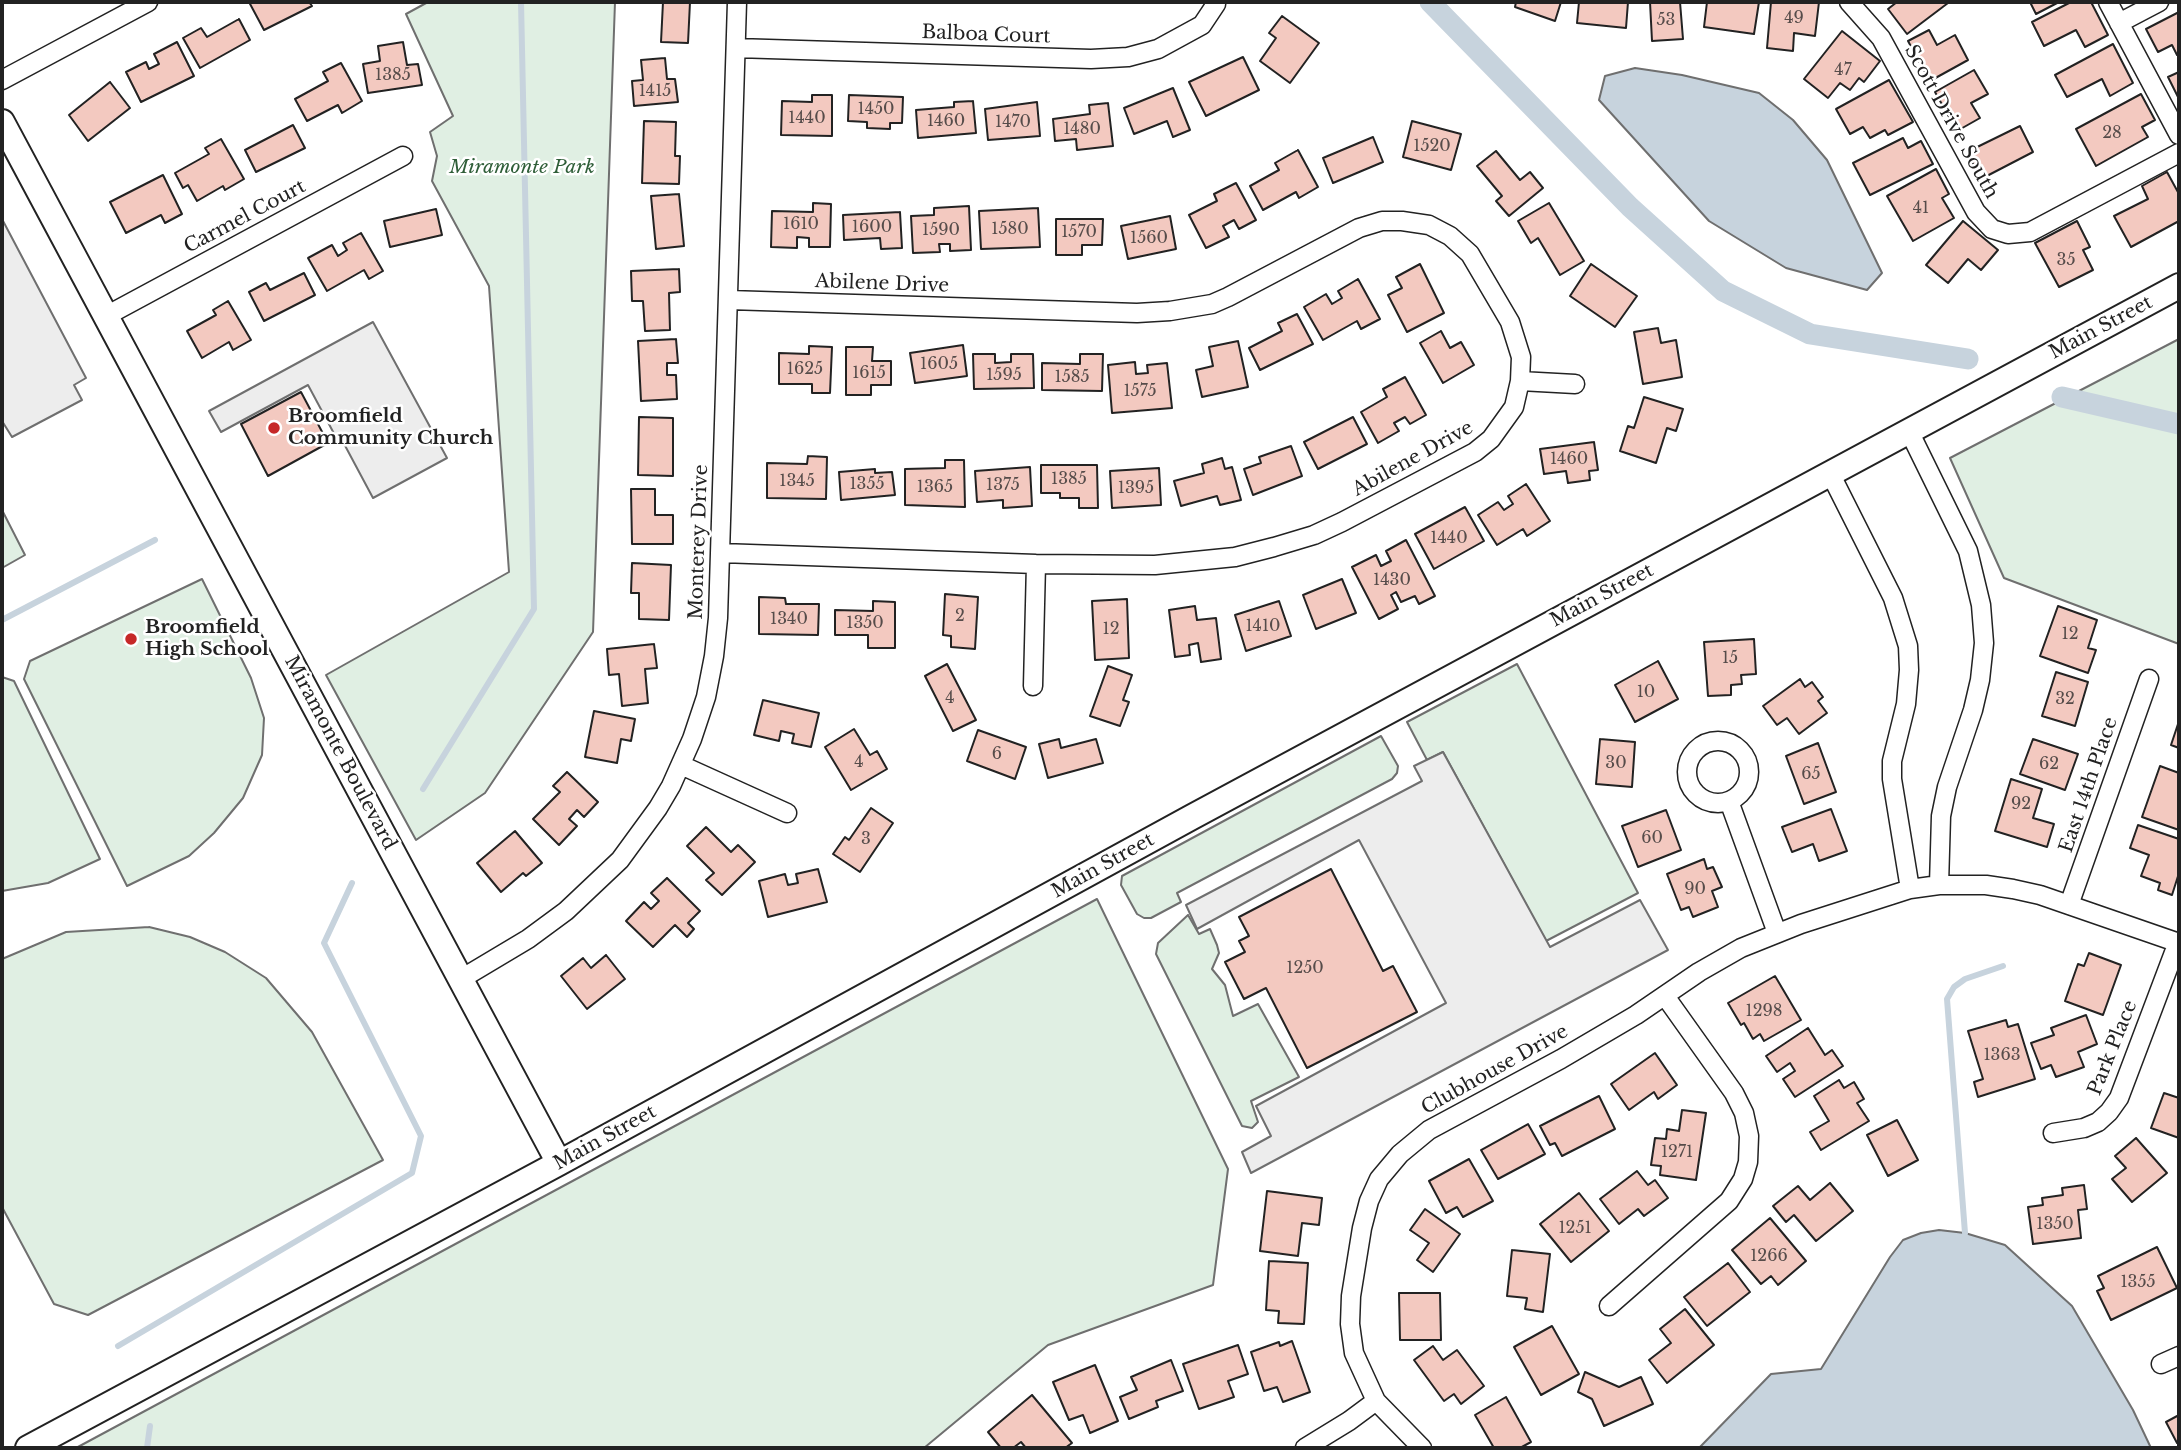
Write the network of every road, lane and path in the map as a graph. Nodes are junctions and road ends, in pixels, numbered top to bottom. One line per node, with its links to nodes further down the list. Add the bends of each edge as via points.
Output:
1 (148, 2): 9 (street)
2 (737, 2): 8 (street, Monterey Drive)
3 (1849, 2): 12 (street, Scott Drive South, via 1881,38 1976,212 1992,229 2008,234 2030,232)
4 (2108, 2): 7 (street)
5 (2159, 2): 7 (street)
6 (1216, 4): 8 (street, Balboa Court, via 1202,25 1158,49 1128,57)
7 (2119, 23): 11 (street)
8 (736, 48): 15 (street, Monterey Drive)
9 (2, 80)
10 (2, 122): 16 (main road, Miramonte Boulevard)
11 (2179, 135)
12 (2179, 153)
13 (403, 156): 16 (street, Carmel Court)
14 (2179, 286): 19 (main road, Main Street)
15 (729, 300): 17 (street, Abilene Drive, via 1170,311 1228,297 1359,228 1402,221 1429,225 1470,254 1517,339); 21 (street, Monterey Drive)
16 (106, 316): 33 (main road, Miramonte Boulevard)
17 (1520, 381): 18 (street); 22 (street, Abilene Drive, via 1514,407 1503,426 1475,452 1314,535 1235,557 1185,564)
18 (1575, 384)
19 (1909, 431): 20 (main road, Main Street); 28 (street, via 1968,551 1981,605 1980,680 1941,816)
20 (1830, 473): 29 (street, via 1893,598 1908,646 1906,704 1892,779); 36 (main road, Main Street)
21 (721, 553): 22 (street, Abilene Drive); 25 (street, Monterey Drive, via 714,656 706,696)
22 (1037, 564): 24 (street)
23 (2149, 679): 30 (street, East 14th Place)
24 (1034, 686)
25 (681, 765): 27 (street); 33 (street, Monterey Drive, via 658,808 598,883 528,939)
26 (1729, 802): 31 (street)
27 (787, 813)
28 (1939, 885): 29 (street, Clubhouse Drive); 30 (street, Clubhouse Drive, via 2013,888)
29 (1910, 889): 31 (street, Clubhouse Drive)
30 (2069, 905): 32 (street, Clubhouse Drive)
31 (1777, 933): 34 (street, Clubhouse Drive, via 1741,948)
32 (2178, 942): 35 (street, Park Place, via 2119,1098 2098,1122)
33 (461, 979): 36 (main road, Miramonte Boulevard)
34 (1665, 996): 37 (street, via 1739,1103 1749,1136 1748,1162 1729,1201); 40 (street, Clubhouse Drive, via 1562,1059 1429,1130 1399,1154 1380,1179 1362,1228 1350,1324 1354,1353)
35 (2053, 1133)
36 (559, 1163): 41 (main road, Main Street)
37 (1609, 1306)
38 (2179, 1356): 39 (street)
39 (2161, 1364)
40 (1376, 1401): 42 (street); 43 (street, Clubhouse Drive)
41 (28, 1448)
42 (1305, 1448)
43 (1422, 1448)

